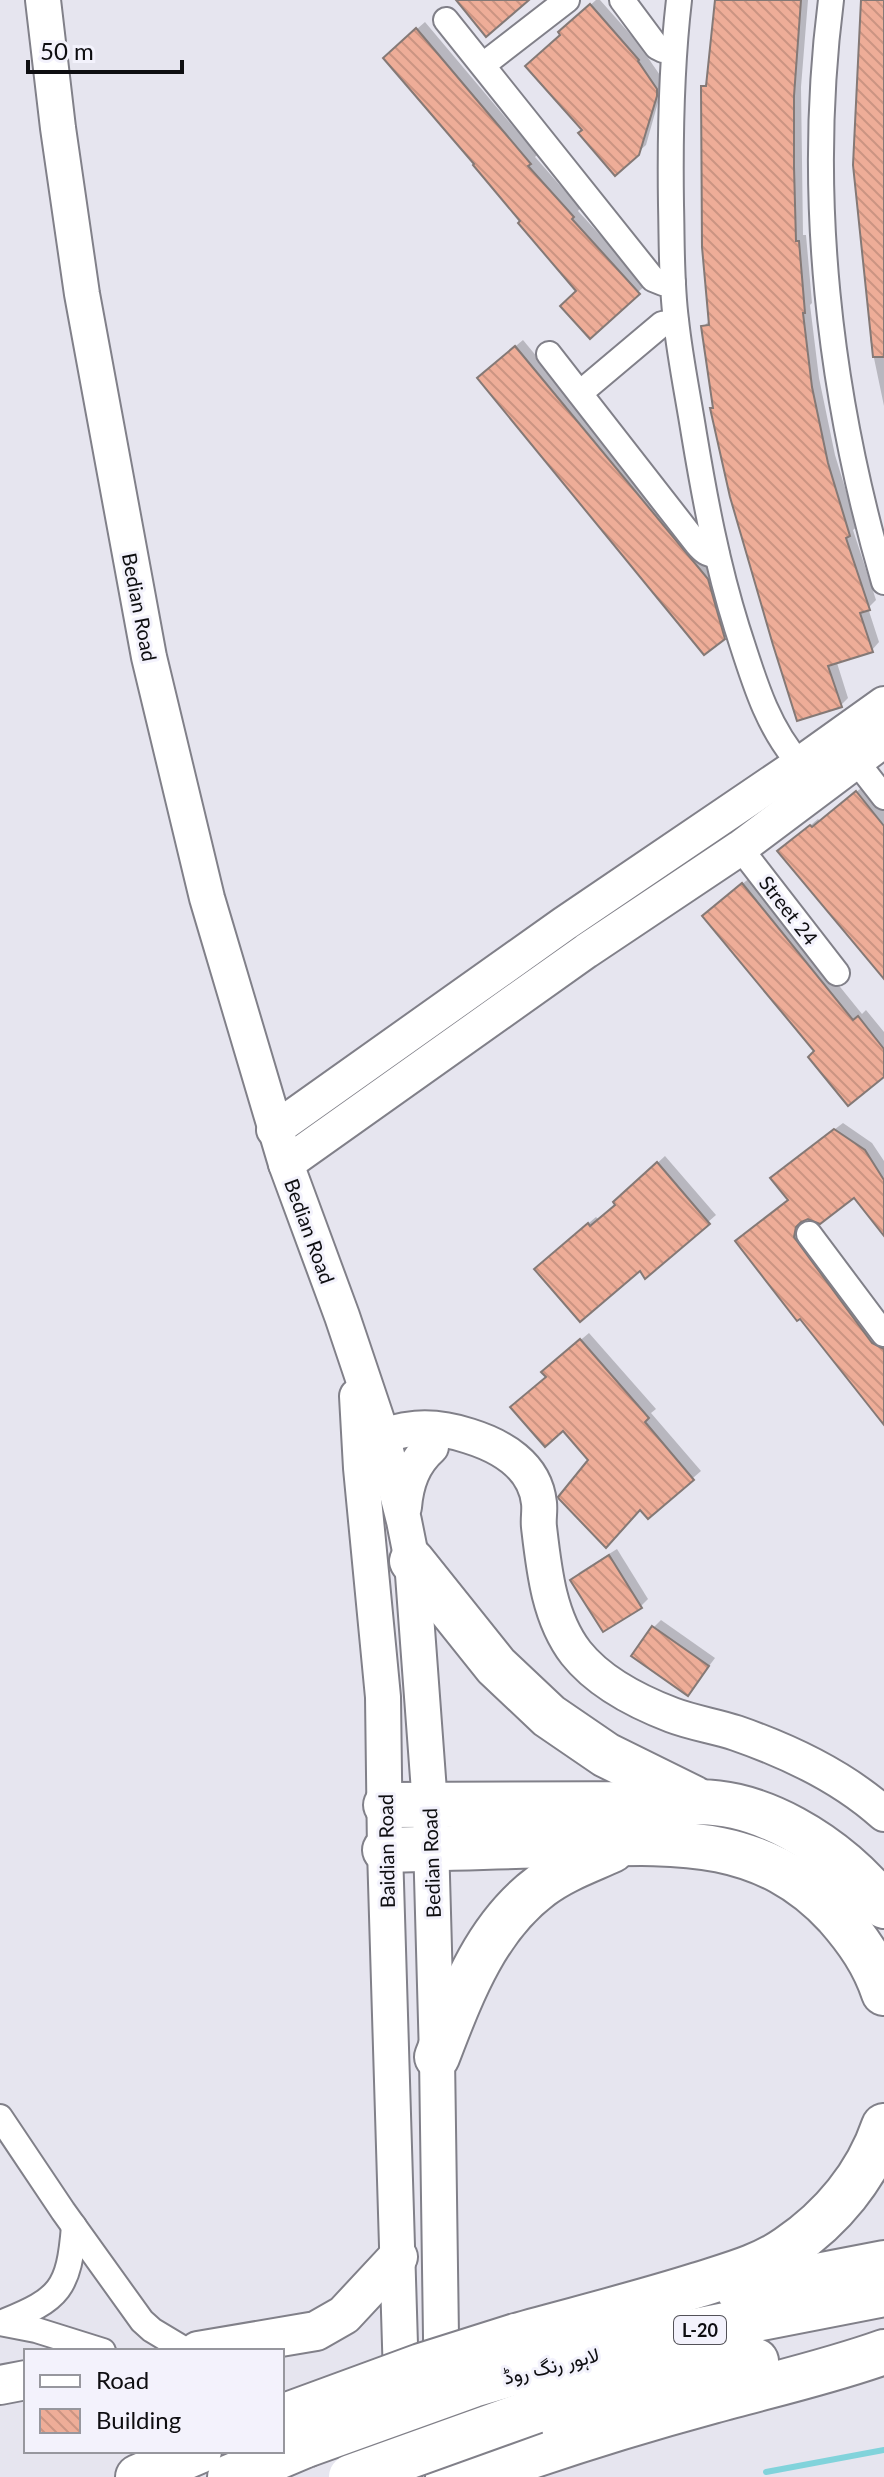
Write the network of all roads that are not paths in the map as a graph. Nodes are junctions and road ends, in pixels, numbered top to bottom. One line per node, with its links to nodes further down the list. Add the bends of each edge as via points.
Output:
1 (43, 0): 25 (main road, Bedian Road, via 82,294 149,657 207,898)
2 (567, 0): 8 (street)
3 (622, 0): 7 (street, via 657,47)
4 (679, 0): 7 (street)
5 (831, 0): 14 (street, via 821,101 823,255 839,391)
6 (446, 20): 8 (street)
7 (673, 50): 9 (street)
8 (483, 65): 9 (street, via 653,279)
9 (673, 283): 10 (street)
10 (676, 322): 12 (street, via 662,324); 13 (street)
11 (549, 354): 12 (street)
12 (580, 393): 13 (street, via 697,544)
13 (717, 555): 18 (street, via 754,682 771,724)
14 (884, 582)
15 (884, 704): 18 (main road)
16 (884, 740): 17 (main road)
17 (856, 761): 19 (street); 21 (main road)
18 (800, 764): 20 (main road)
19 (884, 797)
20 (698, 831): 21 (main road); 22 (main road)
21 (730, 854): 23 (main road); 24 (street, Street 24)
22 (564, 924): 23 (main road); 25 (main road)
23 (586, 951): 26 (main road)
24 (837, 973)
25 (274, 1130): 26 (main road, Bedian Road)
26 (286, 1164): 31 (main road, Bedian Road, via 356,1359)
27 (809, 1234): 28 (street)
28 (884, 1334)
29 (470, 1436): 30 (main road); 31 (main road, via 431,1427 401,1429); 36 (main road, via 504,1450 531,1480 539,1500 545,1580 561,1629 598,1675 648,1705 795,1757)
30 (431, 1447): 31 (main road); 32 (main road, via 418,1459 404,1503)
31 (373, 1452): 32 (main road, Bedian Road); 34 (main road, Baidian Road)
32 (408, 1541): 33 (highway, via 496,1666 549,1716 606,1755); 35 (main road, Bedian Road)
33 (698, 1801): 35 (highway); 40 (highway, via 787,1824 851,1870)
34 (386, 1805): 35 (highway); 39 (main road, Baidian Road)
35 (430, 1805): 38 (main road, Bedian Road)
36 (884, 1814)
37 (629, 1843): 38 (highway); 41 (highway, via 707,1846 769,1863 800,1882 859,1940); 42 (highway, via 541,1886 496,1930 472,1972)
38 (431, 1849): 39 (highway); 42 (main road, Bedian Road)
39 (385, 1850): 46 (main road, Baidian Road)
40 (884, 1906)
41 (884, 1993)
42 (437, 2057): 67 (main road, Bedian Road)
43 (0, 2117): 45 (street)
44 (884, 2126): 49 (highway, via 861,2177 818,2225 787,2249 757,2266)
45 (74, 2226): 50 (street, via 70,2265 57,2291 46,2303); 53 (street, via 142,2321)
46 (398, 2257): 54 (main road, via 344,2315 316,2331); 66 (main road, Baidian Road)
47 (884, 2263): 49 (highway, via 735,2292)
48 (884, 2294): 56 (highway, لاہور رنگ روڈ / L-20, via 690,2332)
49 (638, 2304): 56 (highway)
50 (1, 2322): 52 (street)
51 (884, 2338): 59 (highway, لاہور رنگ روڈ / L-20, via 709,2370)
52 (96, 2349)
53 (184, 2349)
54 (210, 2349)
55 (884, 2352): 59 (highway, via 677,2410)
56 (517, 2354): 60 (highway, لاہور رنگ روڈ / L-20, bridge, via 473,2385)
57 (24, 2380): 58 (main road)
58 (0, 2385)
59 (543, 2430): 65 (highway, لاہور رنگ روڈ / L-20, bridge); 68 (highway)
60 (294, 2431)
61 (194, 2453): 63 (highway)
62 (263, 2453): 64 (highway, لاہور رنگ روڈ / L-20)
63 (138, 2477)
64 (230, 2477)
65 (351, 2477)
66 (404, 2477)
67 (443, 2477)
68 (472, 2477)

